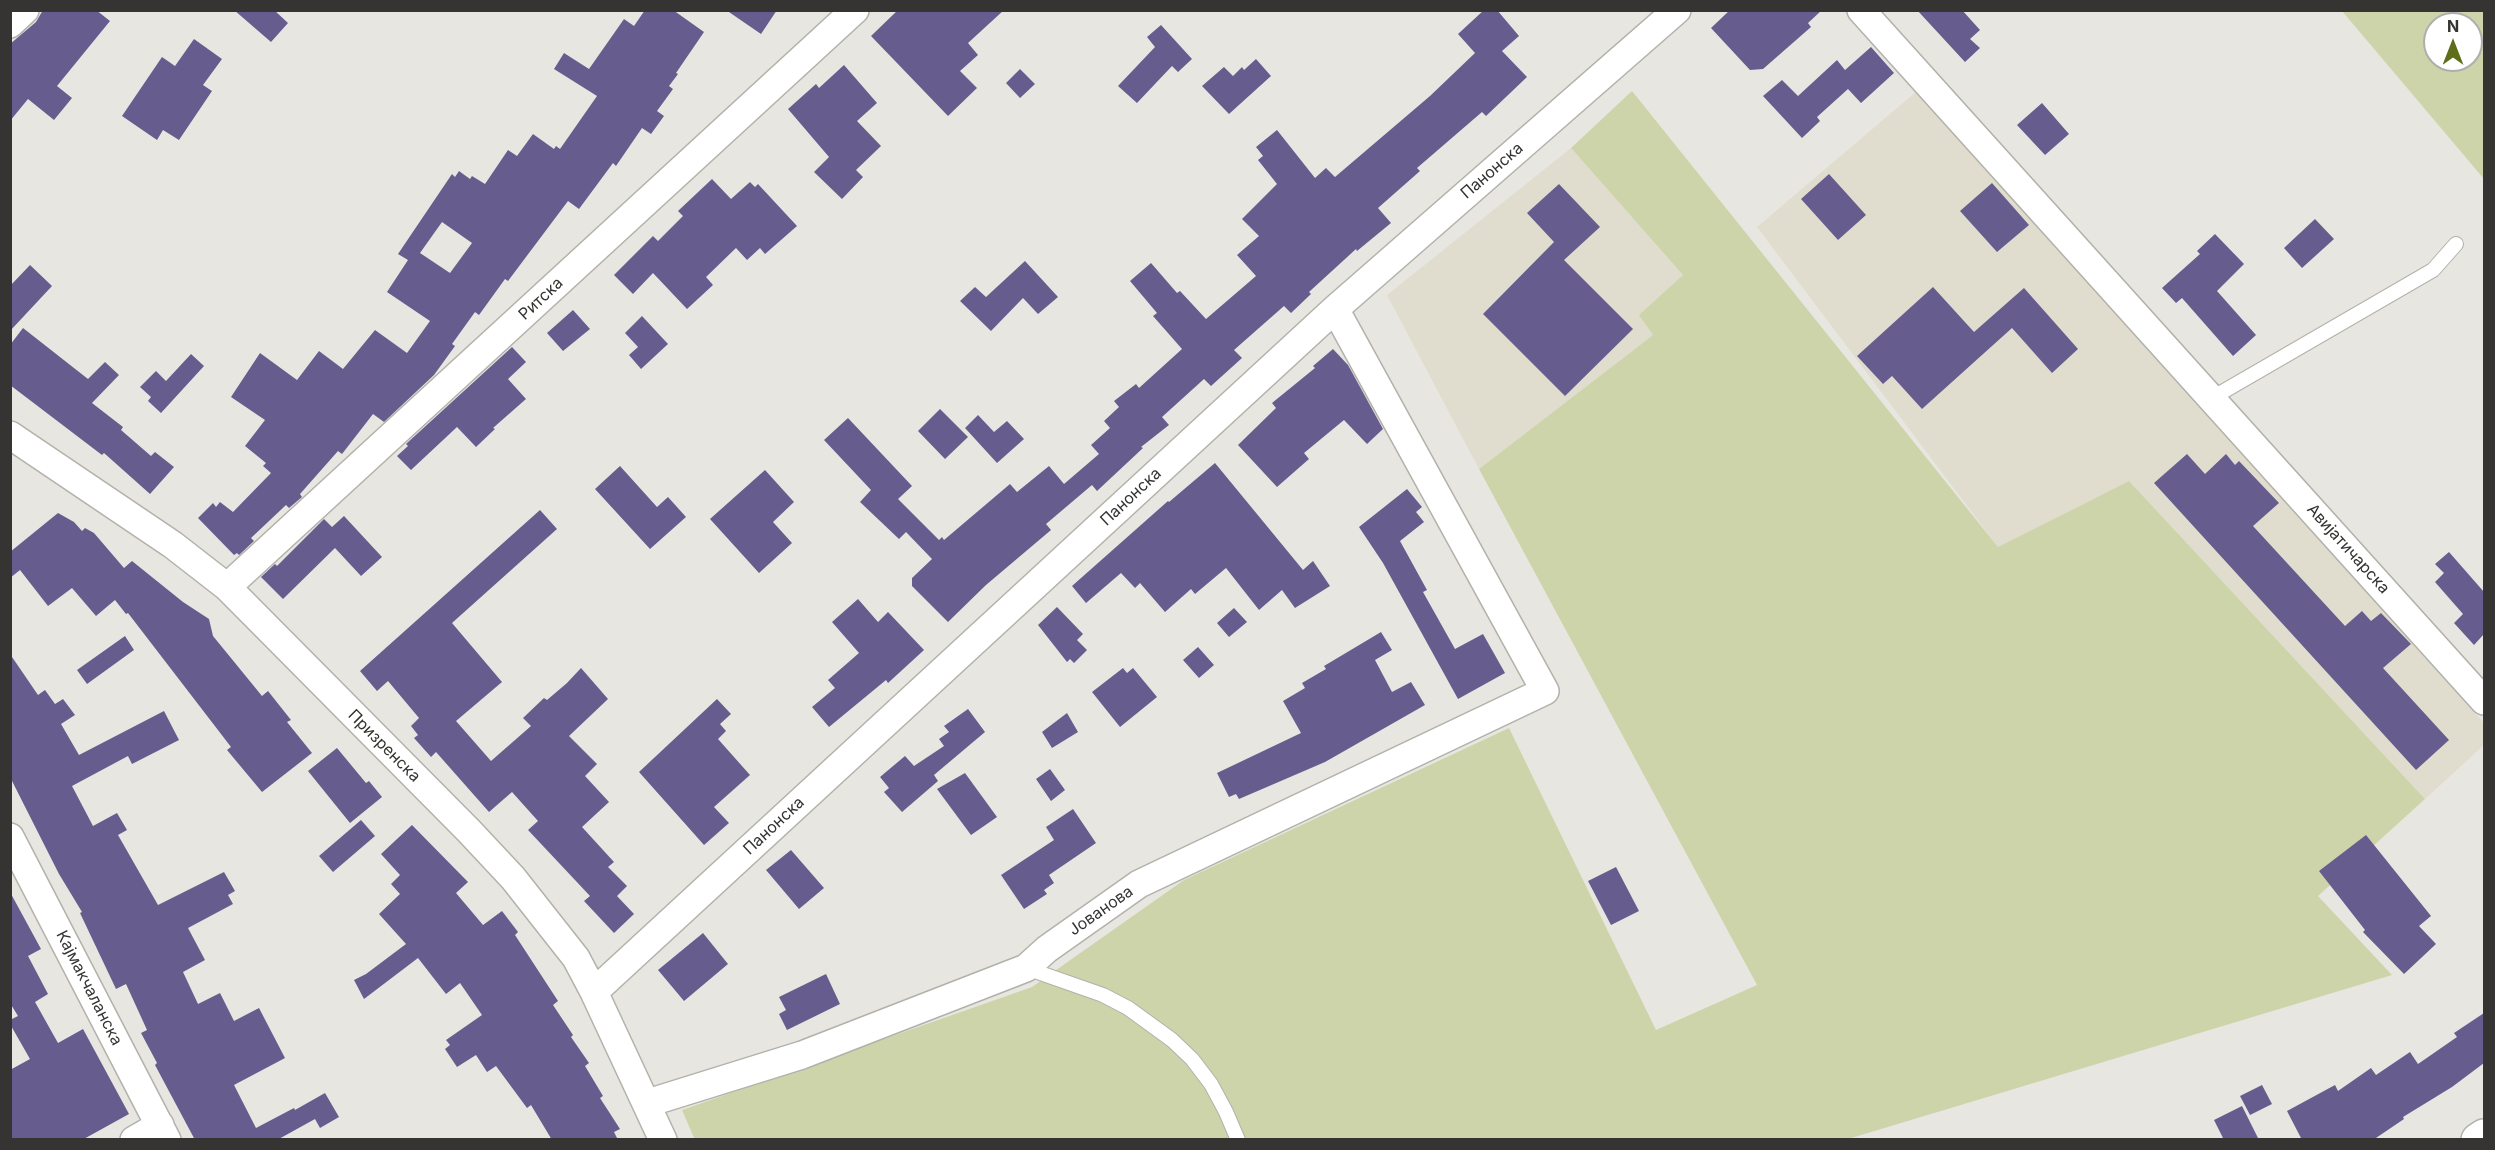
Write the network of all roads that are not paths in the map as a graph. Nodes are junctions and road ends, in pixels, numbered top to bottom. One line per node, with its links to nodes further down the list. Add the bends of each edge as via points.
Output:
1 (25, 10): 5 (street)
2 (855, 10): 10 (street, Ритска)
3 (1677, 10): 7 (street, Панонска)
4 (1861, 10): 8 (street, Авијатичарска)
5 (10, 24)
6 (2456, 244): 8 (lane, via 2433,270)
7 (1335, 309): 13 (street, Јованова, via 1545,691 1139,884); 14 (street, Панонска)
8 (2212, 398): 11 (street, Авијатичарска)
9 (10, 435): 10 (street, Призренска, via 173,545)
10 (227, 587): 14 (street, Призренска, via 513,878 576,958)
11 (2484, 701)
12 (10, 837): 16 (street, Кајмакчаланска)
13 (1026, 968): 15 (street, Јованова, via 802,1055); 20 (lane, via 1103,995 1172,1040 1211,1084)
14 (594, 992): 15 (street, Призренска)
15 (648, 1103): 19 (street, Призренска)
16 (164, 1132): 18 (street)
17 (2484, 1136): 21 (street)
18 (134, 1140)
19 (663, 1140)
20 (1238, 1140)
21 (2478, 1140)

